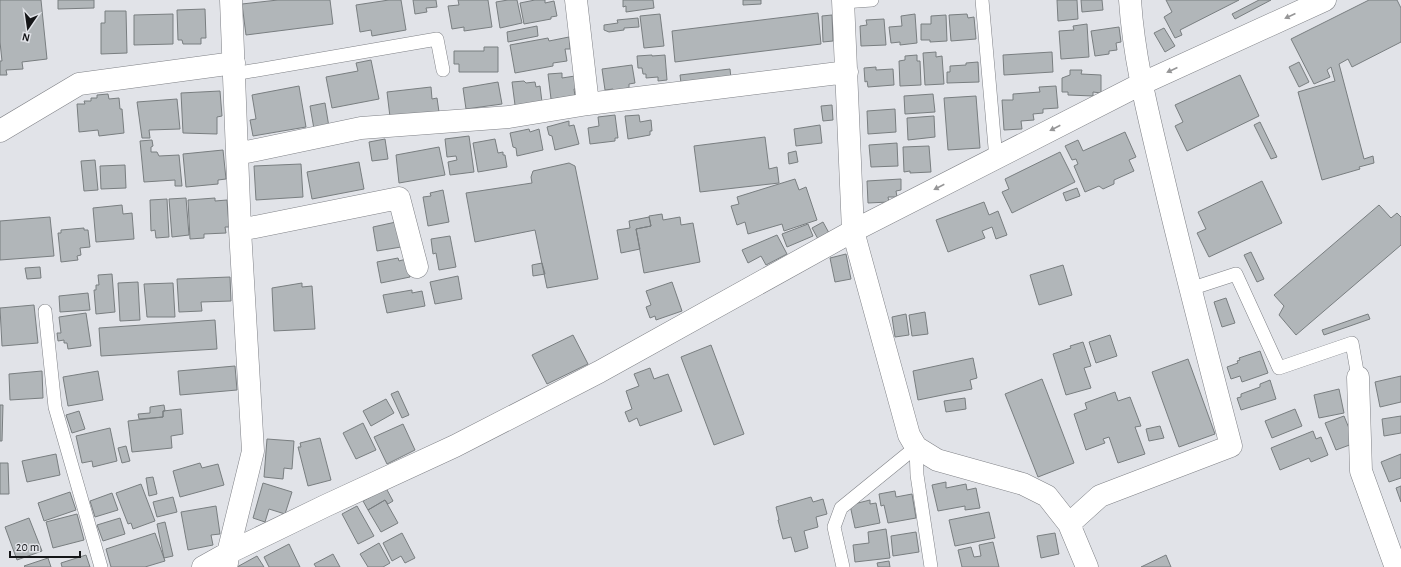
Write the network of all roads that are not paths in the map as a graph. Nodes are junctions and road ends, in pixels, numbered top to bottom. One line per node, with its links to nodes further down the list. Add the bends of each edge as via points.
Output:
1 (231, 0): 8 (street)
2 (576, 0): 12 (street)
3 (872, 0): 7 (lane)
4 (982, 0): 15 (lane)
5 (1130, 0): 11 (street)
6 (1325, 0): 11 (street, one-way to 11)
7 (843, 1): 10 (street)
8 (234, 68): 9 (lane, via 437,39); 13 (street, via 79,84); 14 (street)
9 (443, 70)
10 (847, 72): 12 (street); 17 (street)
11 (1141, 84): 15 (street, one-way to 15); 19 (street)
12 (588, 104): 14 (street, via 509,117 361,128)
13 (0, 131)
14 (237, 154): 16 (street)
15 (996, 159): 17 (street, one-way to 17)
16 (240, 230): 18 (street, via 400,198); 24 (street, via 253,451)
17 (853, 231): 22 (street, via 909,434); 24 (street, via 599,372)
18 (418, 267)
19 (1190, 289): 21 (lane, via 1236,274 1279,368 1352,343); 23 (street, via 1231,446 1100,496)
20 (45, 312): 26 (lane, via 55,407)
21 (1358, 377): 25 (street, via 1361,471)
22 (916, 447): 23 (street, via 937,460 1023,484 1047,496); 28 (lane, via 842,508 834,527); 29 (lane, via 916,475)
23 (1069, 524): 30 (street)
24 (227, 560): 27 (street)
25 (1396, 565)
26 (101, 567)
27 (203, 567)
28 (843, 567)
29 (931, 567)
30 (1087, 567)

